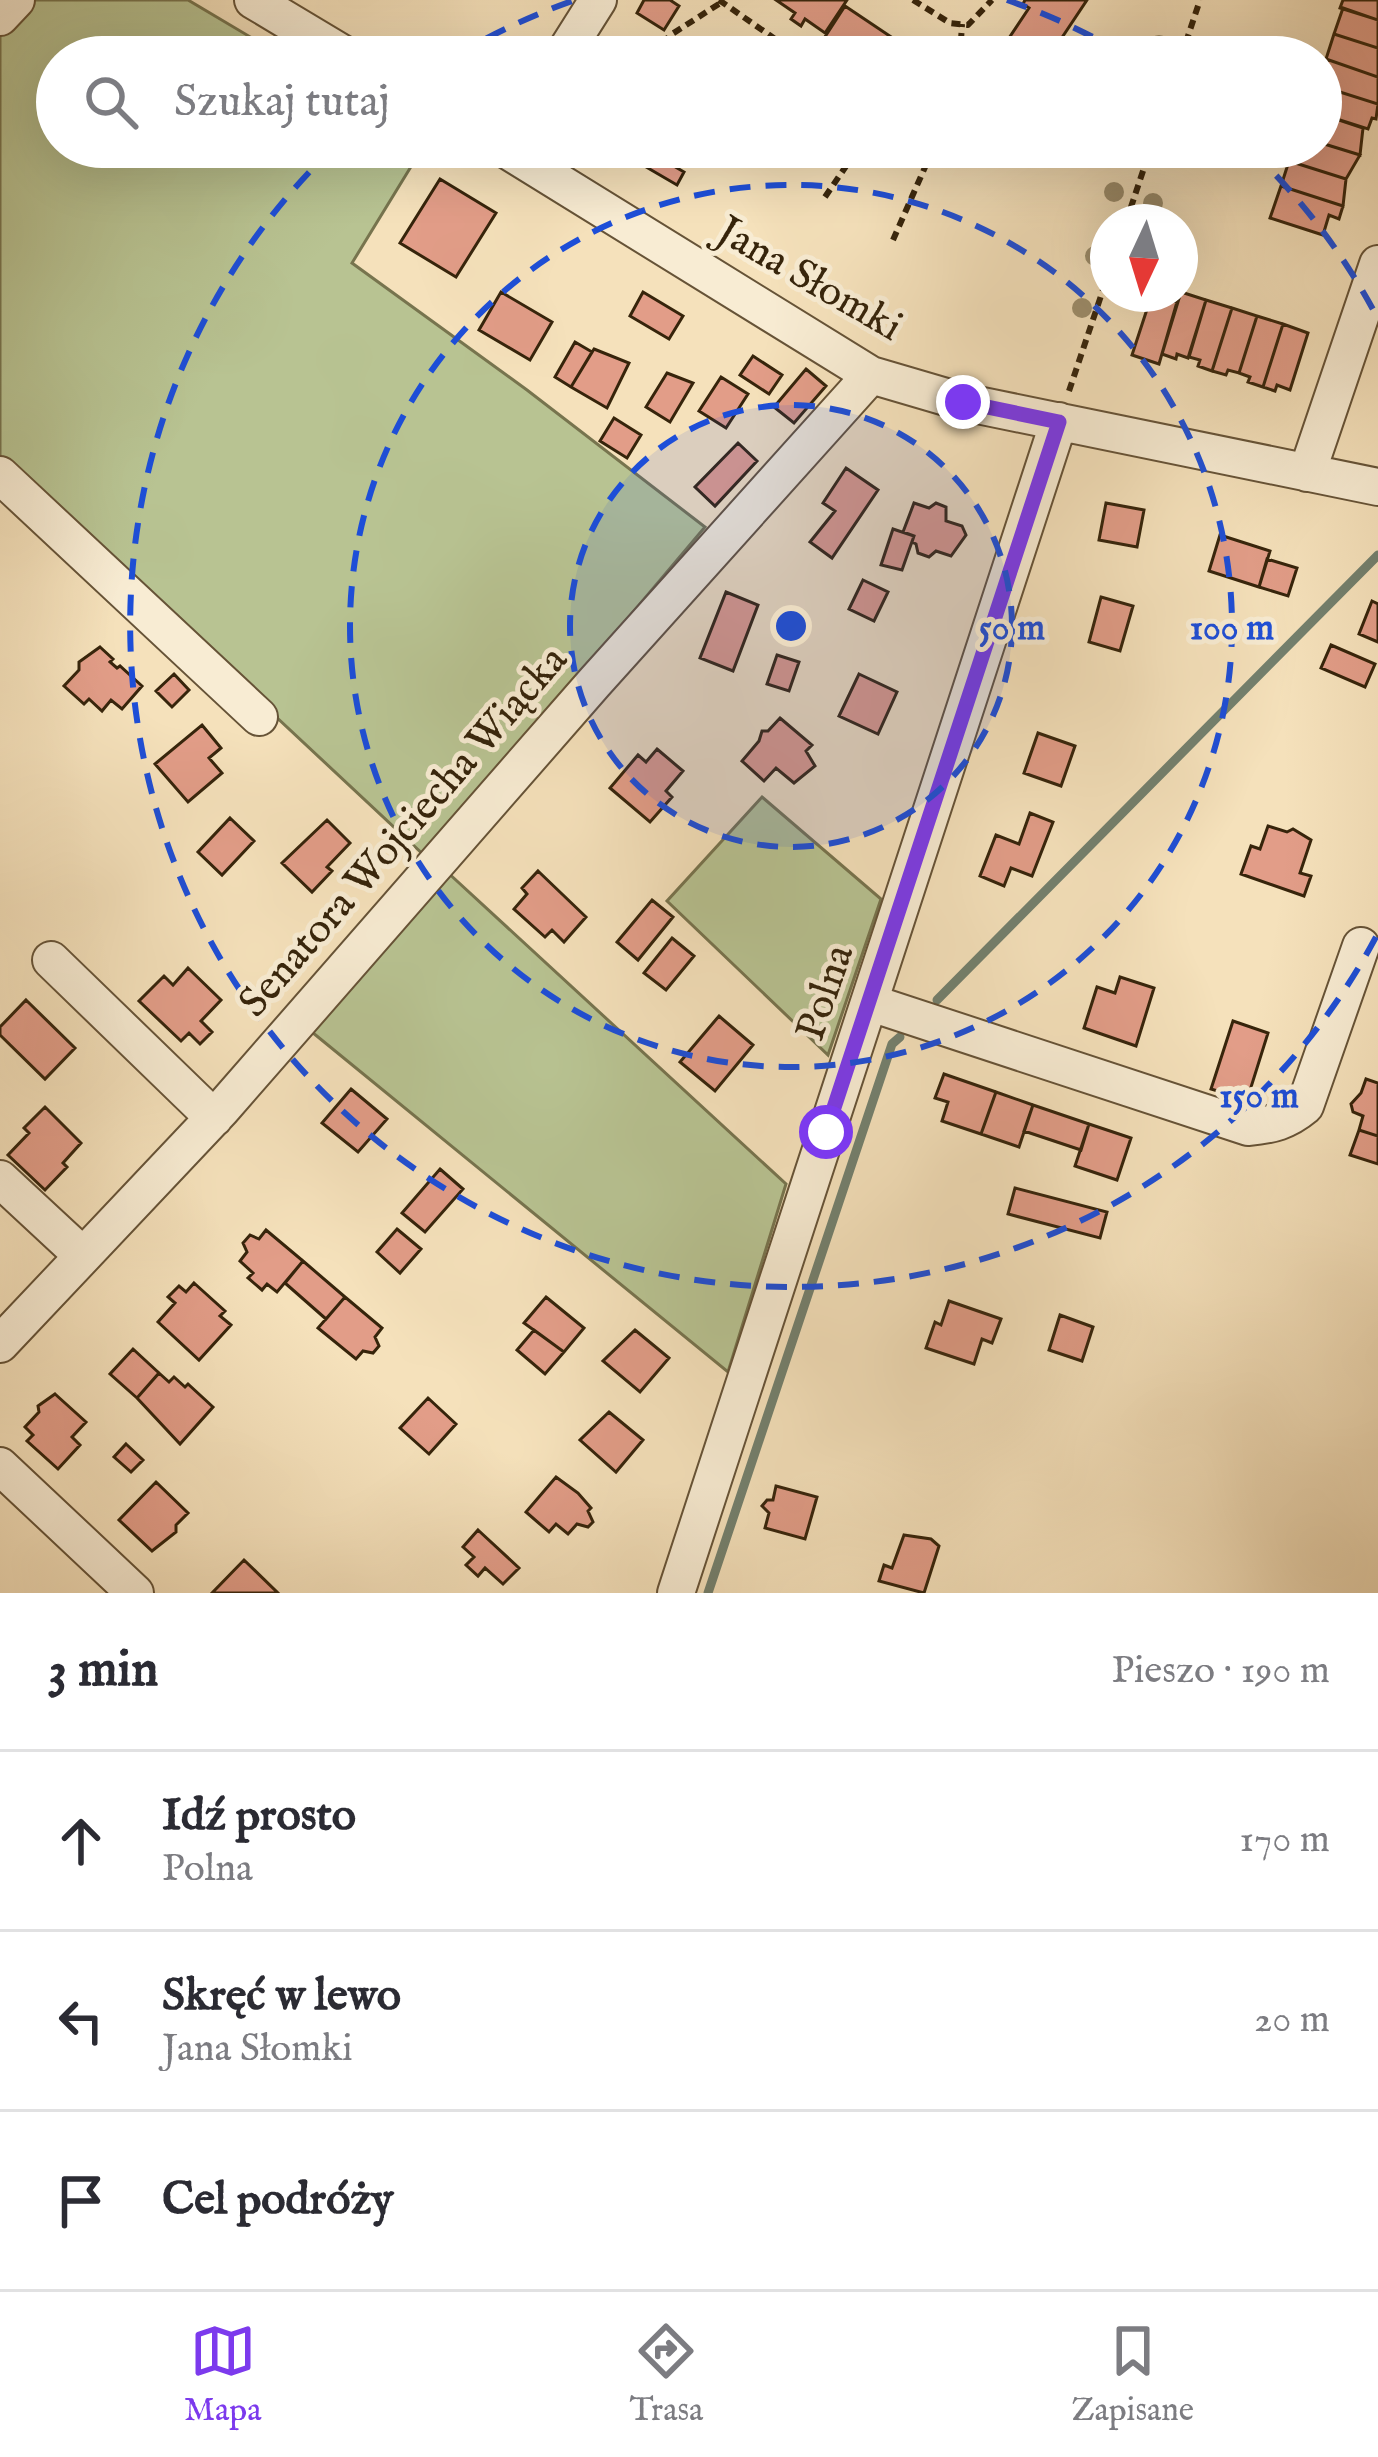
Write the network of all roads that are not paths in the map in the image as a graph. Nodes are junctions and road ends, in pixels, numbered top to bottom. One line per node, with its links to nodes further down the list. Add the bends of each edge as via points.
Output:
1 (16, 0): 4 (street)
2 (253, 0): 5 (street)
3 (598, 0): 6 (street)
4 (0, 17)
5 (313, 36)
6 (575, 36)
7 (536, 168): 9 (street, Jana Słomki)
8 (1378, 264): 11 (street)
9 (871, 375): 10 (street, Jana Słomki); 18 (street, Senatora Wojciecha Wiącka)
10 (1059, 422): 11 (street, Jana Słomki); 17 (street, Polna)
11 (1306, 472): 13 (street, Jana Słomki)
12 (0, 475): 14 (street)
13 (1378, 488)
14 (259, 717)
15 (1361, 946): 17 (street, via 1305,1106 1267,1126 1248,1127)
16 (51, 960): 18 (street)
17 (871, 1003): 24 (street, Polna)
18 (214, 1118): 20 (street, Senatora Wojciecha Wiącka)
19 (0, 1179): 20 (street)
20 (82, 1256): 21 (street, Senatora Wojciecha Wiącka)
21 (0, 1344)
22 (0, 1466): 23 (street)
23 (135, 1593)
24 (676, 1593)

